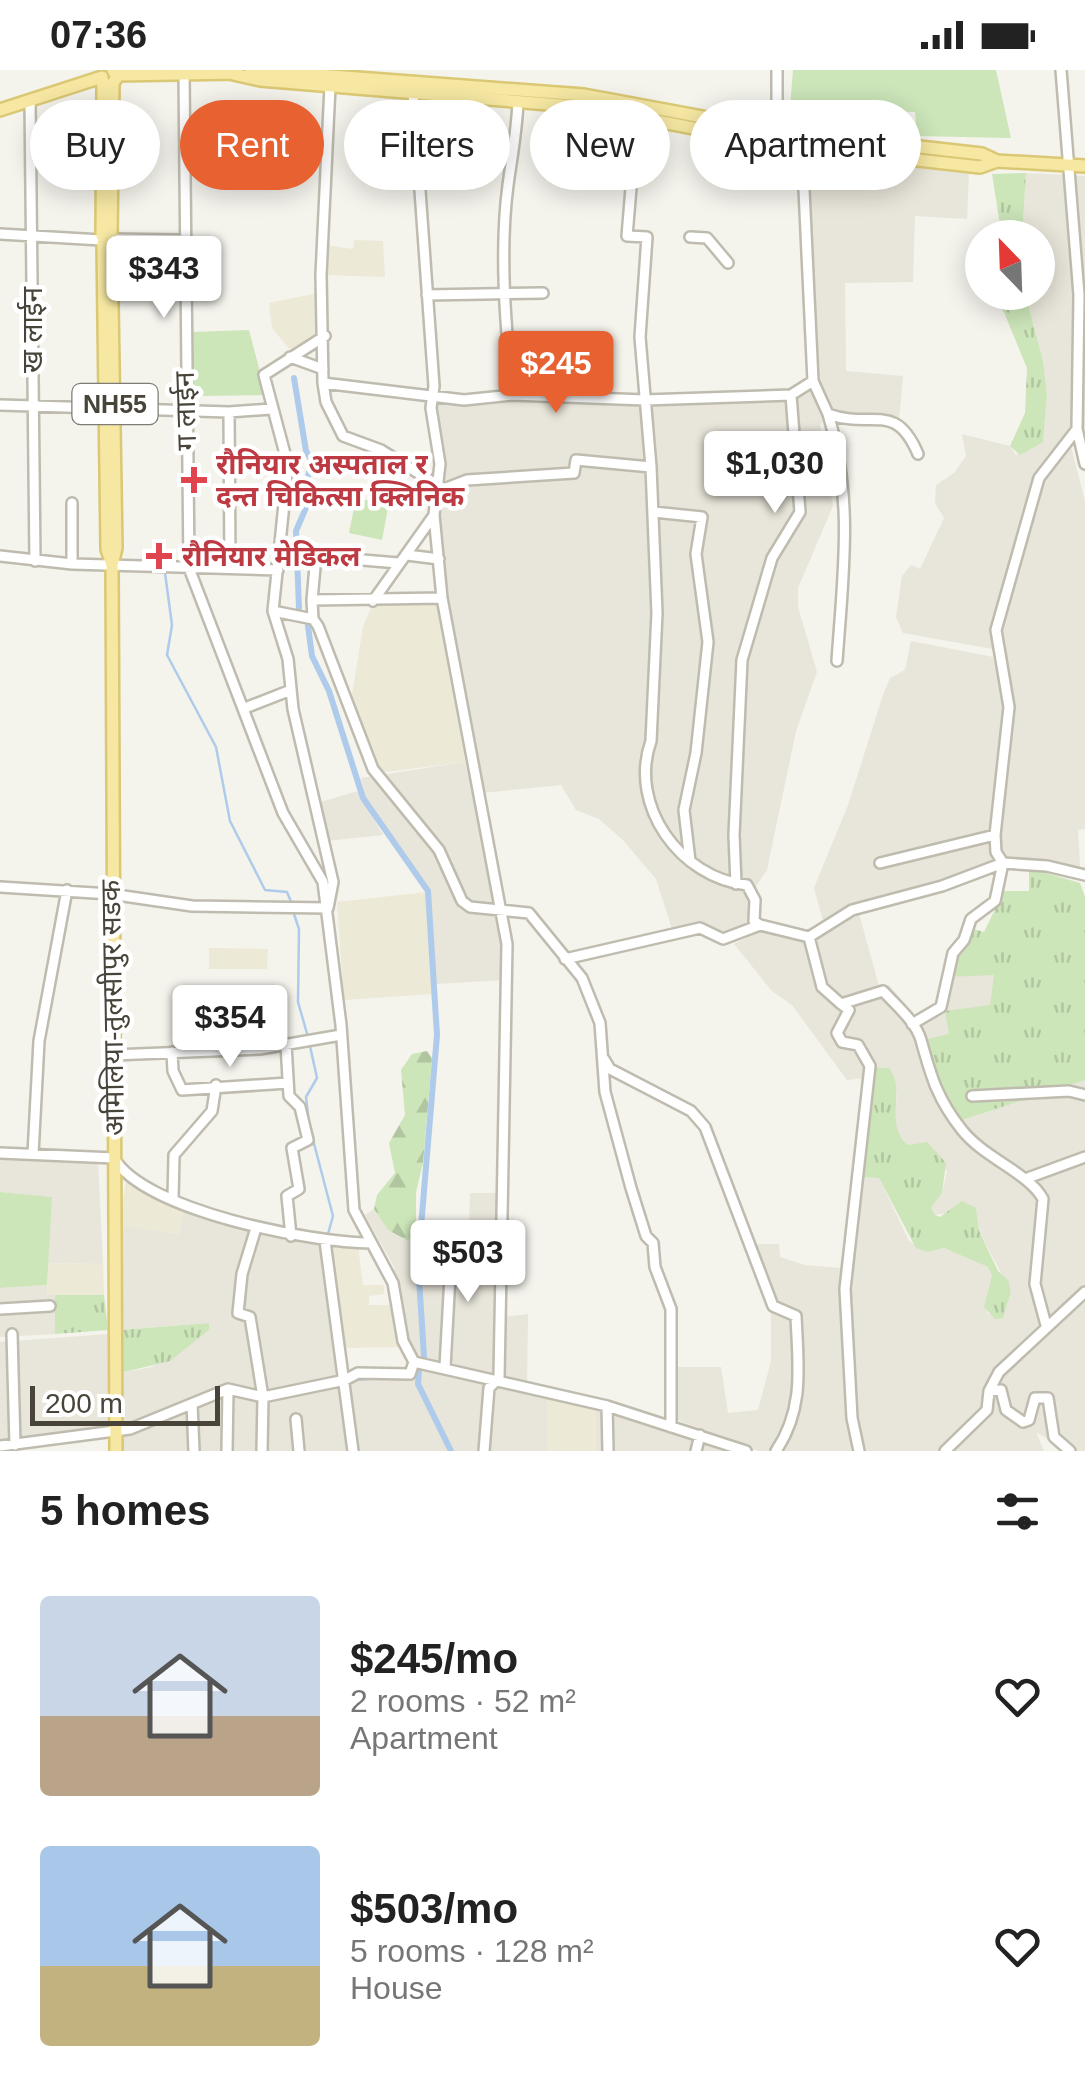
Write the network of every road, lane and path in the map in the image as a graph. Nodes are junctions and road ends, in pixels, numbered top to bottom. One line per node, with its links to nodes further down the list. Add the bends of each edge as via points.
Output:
1 (777, 70): 13 (street)
2 (1060, 70): 19 (street)
3 (243, 71): 5 (main road); 6 (main road); 9 (main road, via 244,79)
4 (153, 72): 6 (main road); 7 (main road)
5 (290, 72): 8 (main road)
6 (184, 74): 27 (street, ग लाईन)
7 (109, 76): 11 (main road); 26 (main road, NH55)
8 (412, 82): 9 (main road); 10 (main road); 31 (street)
9 (330, 86): 32 (street, via 321,275)
10 (526, 98): 12 (main road); 15 (main road, via 584,95); 29 (street, via 508,187)
11 (30, 100): 14 (main road)
12 (538, 100)
13 (777, 100)
14 (0, 110)
15 (690, 119)
16 (921, 149): 18 (main road)
17 (921, 160): 18 (main road, via 980,167)
18 (997, 161): 19 (main road)
19 (1078, 165): 48 (street)
20 (31, 190): 24 (street, ख लाईन)
21 (631, 190): 40 (street, via 626,236 647,238 640,337)
22 (804, 190): 35 (street)
23 (0, 234): 24 (street)
24 (32, 236): 26 (street); 42 (street, ख लाईन)
25 (690, 237): 28 (street, via 707,238)
26 (107, 239): 27 (street); 43 (main road, NH55)
27 (182, 240): 45 (street, ग लाईन)
28 (728, 263)
29 (507, 293): 30 (street); 31 (street); 37 (street)
30 (543, 293)
31 (427, 295): 39 (street)
32 (325, 336): 33 (street); 34 (street)
33 (290, 356): 34 (street); 44 (street, via 264,374)
34 (323, 369): 36 (street)
35 (813, 381): 38 (street); 47 (street)
36 (323, 383): 39 (street); 52 (street, via 343,436)
37 (512, 395): 39 (street); 40 (street)
38 (791, 395): 40 (street); 79 (street, via 800,512 772,558 742,660)
39 (433, 397): 52 (street)
40 (645, 400): 51 (street)
41 (0, 405): 42 (street)
42 (32, 406): 43 (street); 59 (street, ख लाईन)
43 (110, 407): 45 (street); 62 (main road, NH55)
44 (271, 408): 46 (street); 65 (street, via 288,466)
45 (185, 410): 46 (street); 63 (street, ग लाईन)
46 (230, 412): 64 (street)
47 (828, 414): 49 (street, via 895,421 906,427); 71 (street, via 848,524)
48 (1077, 429): 50 (street); 74 (street, via 1038,478 996,630 1009,706)
49 (918, 454)
50 (1085, 464)
51 (652, 467): 52 (street, via 576,460 574,473 467,480 444,489); 54 (street)
52 (438, 482): 55 (street)
53 (72, 503): 60 (street)
54 (654, 512): 75 (street, via 657,612 645,757 662,836); 75 (street, via 702,517 696,554 708,642 684,810)
55 (434, 515): 56 (street); 58 (street)
56 (407, 555): 58 (street); 61 (street)
57 (0, 556): 59 (street)
58 (439, 559): 66 (street)
59 (35, 561): 60 (street)
60 (72, 564): 62 (street)
61 (398, 564): 67 (street, via 316,556); 68 (street)
62 (112, 565): 63 (street); 82 (main road, अमिलिया-तुलसीपुर सडक / NH55)
63 (189, 568): 64 (street); 73 (street)
64 (230, 568): 65 (street)
65 (278, 570): 69 (street)
66 (442, 598): 68 (street); 84 (street)
67 (312, 600): 68 (street); 70 (street)
68 (373, 600)
69 (273, 610): 70 (street); 72 (street)
70 (312, 619): 84 (street, via 373,769 439,850 462,901)
71 (836, 661)
72 (292, 690): 73 (street); 83 (street, via 332,882)
73 (245, 708): 83 (street, via 283,813 324,882)
74 (995, 834): 76 (street); 77 (street)
75 (690, 861): 79 (street)
76 (1003, 863): 78 (street); 86 (street, via 852,910); 89 (street, via 995,901 971,919 953,953 941,1007)
77 (880, 864)
78 (1085, 876)
79 (736, 884): 85 (street, via 751,890 751,911)
80 (0, 888): 81 (street)
81 (68, 890): 82 (street); 100 (street, via 38,1052)
82 (110, 894): 83 (street, via 192,906); 93 (main road, अमिलिया-तुलसीपुर सडक / NH55)
83 (328, 908): 90 (street)
84 (503, 910): 87 (street, via 528,914); 117 (street, via 508,1036)
85 (760, 925): 86 (street); 87 (street, via 723,939 700,928 686,930)
86 (810, 936): 88 (street, via 822,987)
87 (566, 959): 94 (street, via 593,998)
88 (841, 1004): 89 (street, via 883,992); 141 (street, via 850,1010 837,1033 842,1042 858,1045 870,1066 845,1289)
89 (912, 1024): 103 (street, via 931,1082 958,1126 978,1149)
90 (341, 1035): 91 (street); 109 (street, via 354,1210)
91 (286, 1044): 92 (street); 95 (street)
92 (172, 1052): 93 (street); 96 (street, via 179,1088)
93 (113, 1055): 102 (main road, अमिलिया-तुलसीपुर सडक / NH55)
94 (602, 1057): 125 (street, via 630,1188 671,1309); 140 (street, via 610,1069 682,1106 706,1127 773,1306 796,1316 800,1385)
95 (288, 1083): 96 (street); 106 (street, via 308,1140 292,1148 299,1190 287,1196)
96 (216, 1085): 104 (street, via 212,1112 174,1155)
97 (1085, 1095): 98 (street)
98 (972, 1096)
99 (0, 1152): 100 (street)
100 (34, 1154): 102 (street)
101 (1085, 1157): 103 (street)
102 (114, 1158): 104 (street); 126 (main road, अमिलिया-तुलसीपुर सडक / NH55)
103 (1025, 1179): 113 (street, via 1042,1199 1036,1284)
104 (174, 1198): 105 (street)
105 (256, 1228): 106 (street); 121 (street, via 238,1314 250,1317)
106 (291, 1236): 107 (street)
107 (325, 1240): 109 (street); 118 (street)
108 (452, 1240): 116 (street)
109 (371, 1243): 115 (street, via 392,1284 403,1342)
110 (1085, 1292): 113 (street)
111 (50, 1306): 112 (street)
112 (0, 1309)
113 (1046, 1326): 120 (street, via 999,1372)
114 (12, 1334): 128 (street)
115 (414, 1362): 116 (street); 118 (street, via 410,1374 358,1373)
116 (446, 1367): 117 (street)
117 (500, 1378): 123 (street); 136 (street, via 490,1388)
118 (345, 1380): 121 (street); 135 (street)
119 (228, 1390): 121 (street); 122 (street); 132 (street)
120 (989, 1391): 142 (street, via 987,1410); 143 (street, via 1000,1390 1006,1410 1023,1422 1035,1398 1048,1398 1054,1437)
121 (264, 1397): 133 (street)
122 (192, 1404): 126 (street); 131 (street)
123 (607, 1406): 125 (street); 137 (street)
124 (296, 1419): 134 (street)
125 (670, 1427): 127 (street)
126 (116, 1431): 128 (street); 130 (main road, अमिलिया-तुलसीपुर सडक / NH55)
127 (700, 1435): 138 (street); 139 (street)
128 (15, 1444): 129 (street)
129 (0, 1446)
130 (116, 1451)
131 (194, 1451)
132 (227, 1451)
133 (262, 1451)
134 (299, 1451)
135 (352, 1451)
136 (484, 1451)
137 (608, 1451)
138 (696, 1451)
139 (746, 1451)
140 (776, 1451)
141 (859, 1451)
142 (945, 1451)
143 (1070, 1451)

